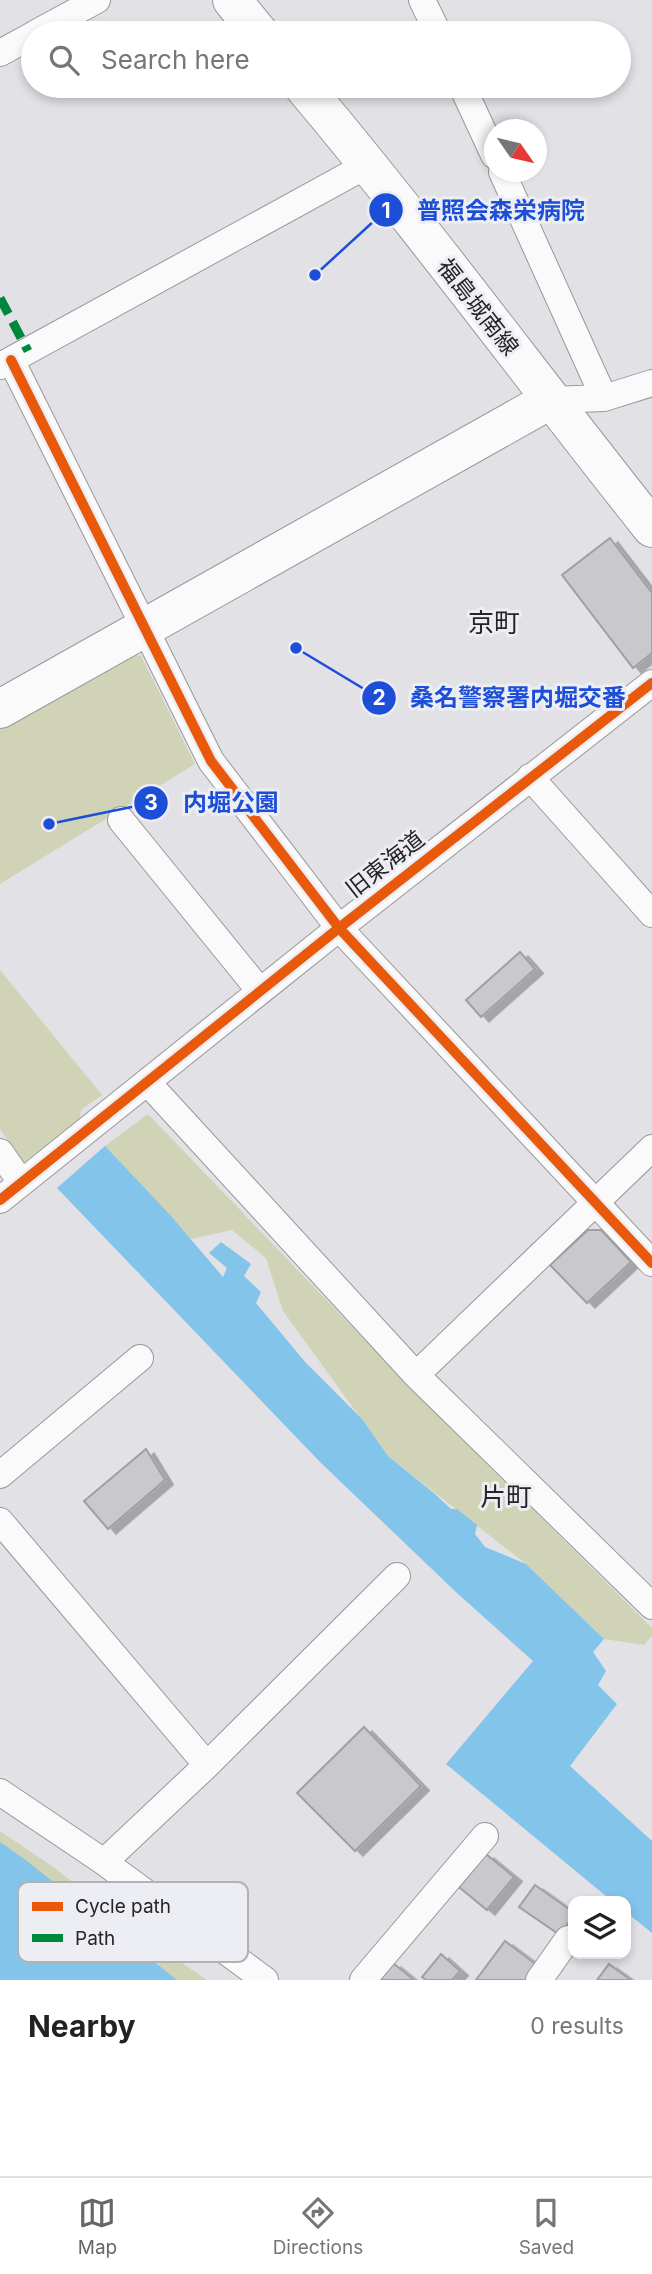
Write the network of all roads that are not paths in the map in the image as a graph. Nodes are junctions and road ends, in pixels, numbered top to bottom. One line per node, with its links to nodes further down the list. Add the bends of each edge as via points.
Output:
1 (97, 0): 4 (street)
2 (232, 0): 5 (street)
3 (422, 0): 6 (street)
4 (59, 21)
5 (249, 21)
6 (432, 21)
7 (21, 42): 8 (street)
8 (0, 53)
9 (313, 98): 12 (street, 福島城南線)
10 (468, 98): 11 (street)
11 (484, 132)
12 (369, 164): 14 (street); 17 (street, 福島城南線)
13 (507, 182): 16 (street)
14 (6, 363): 19 (street)
15 (652, 383): 16 (street)
16 (604, 398): 17 (street)
17 (550, 400): 18 (street, 福島城南線); 19 (street)
18 (652, 528)
19 (146, 628): 21 (street); 25 (street, via 211,761)
20 (652, 683): 22 (street, 旧東海道)
21 (0, 709)
22 (530, 777): 24 (street); 25 (street, 旧東海道)
23 (121, 820): 26 (street)
24 (652, 914)
25 (339, 928): 26 (street, 旧東海道); 32 (street)
26 (260, 991): 27 (street, 旧東海道)
27 (147, 1082): 30 (street, 旧東海道); 35 (street)
28 (652, 1148): 32 (street)
29 (0, 1152): 30 (street)
30 (21, 1182): 31 (street, 旧東海道)
31 (0, 1200)
32 (595, 1203): 33 (street); 35 (street)
33 (652, 1263)
34 (140, 1358): 36 (street)
35 (416, 1376): 39 (street)
36 (0, 1475)
37 (0, 1521): 40 (street)
38 (397, 1576): 40 (street)
39 (652, 1606)
40 (207, 1765): 43 (street)
41 (0, 1792): 43 (street)
42 (485, 1836): 48 (street)
43 (104, 1862): 44 (street)
44 (131, 1882)
45 (568, 1939): 49 (street)
46 (240, 1962): 47 (street)
47 (265, 1980)
48 (363, 1980)
49 (539, 1980)

